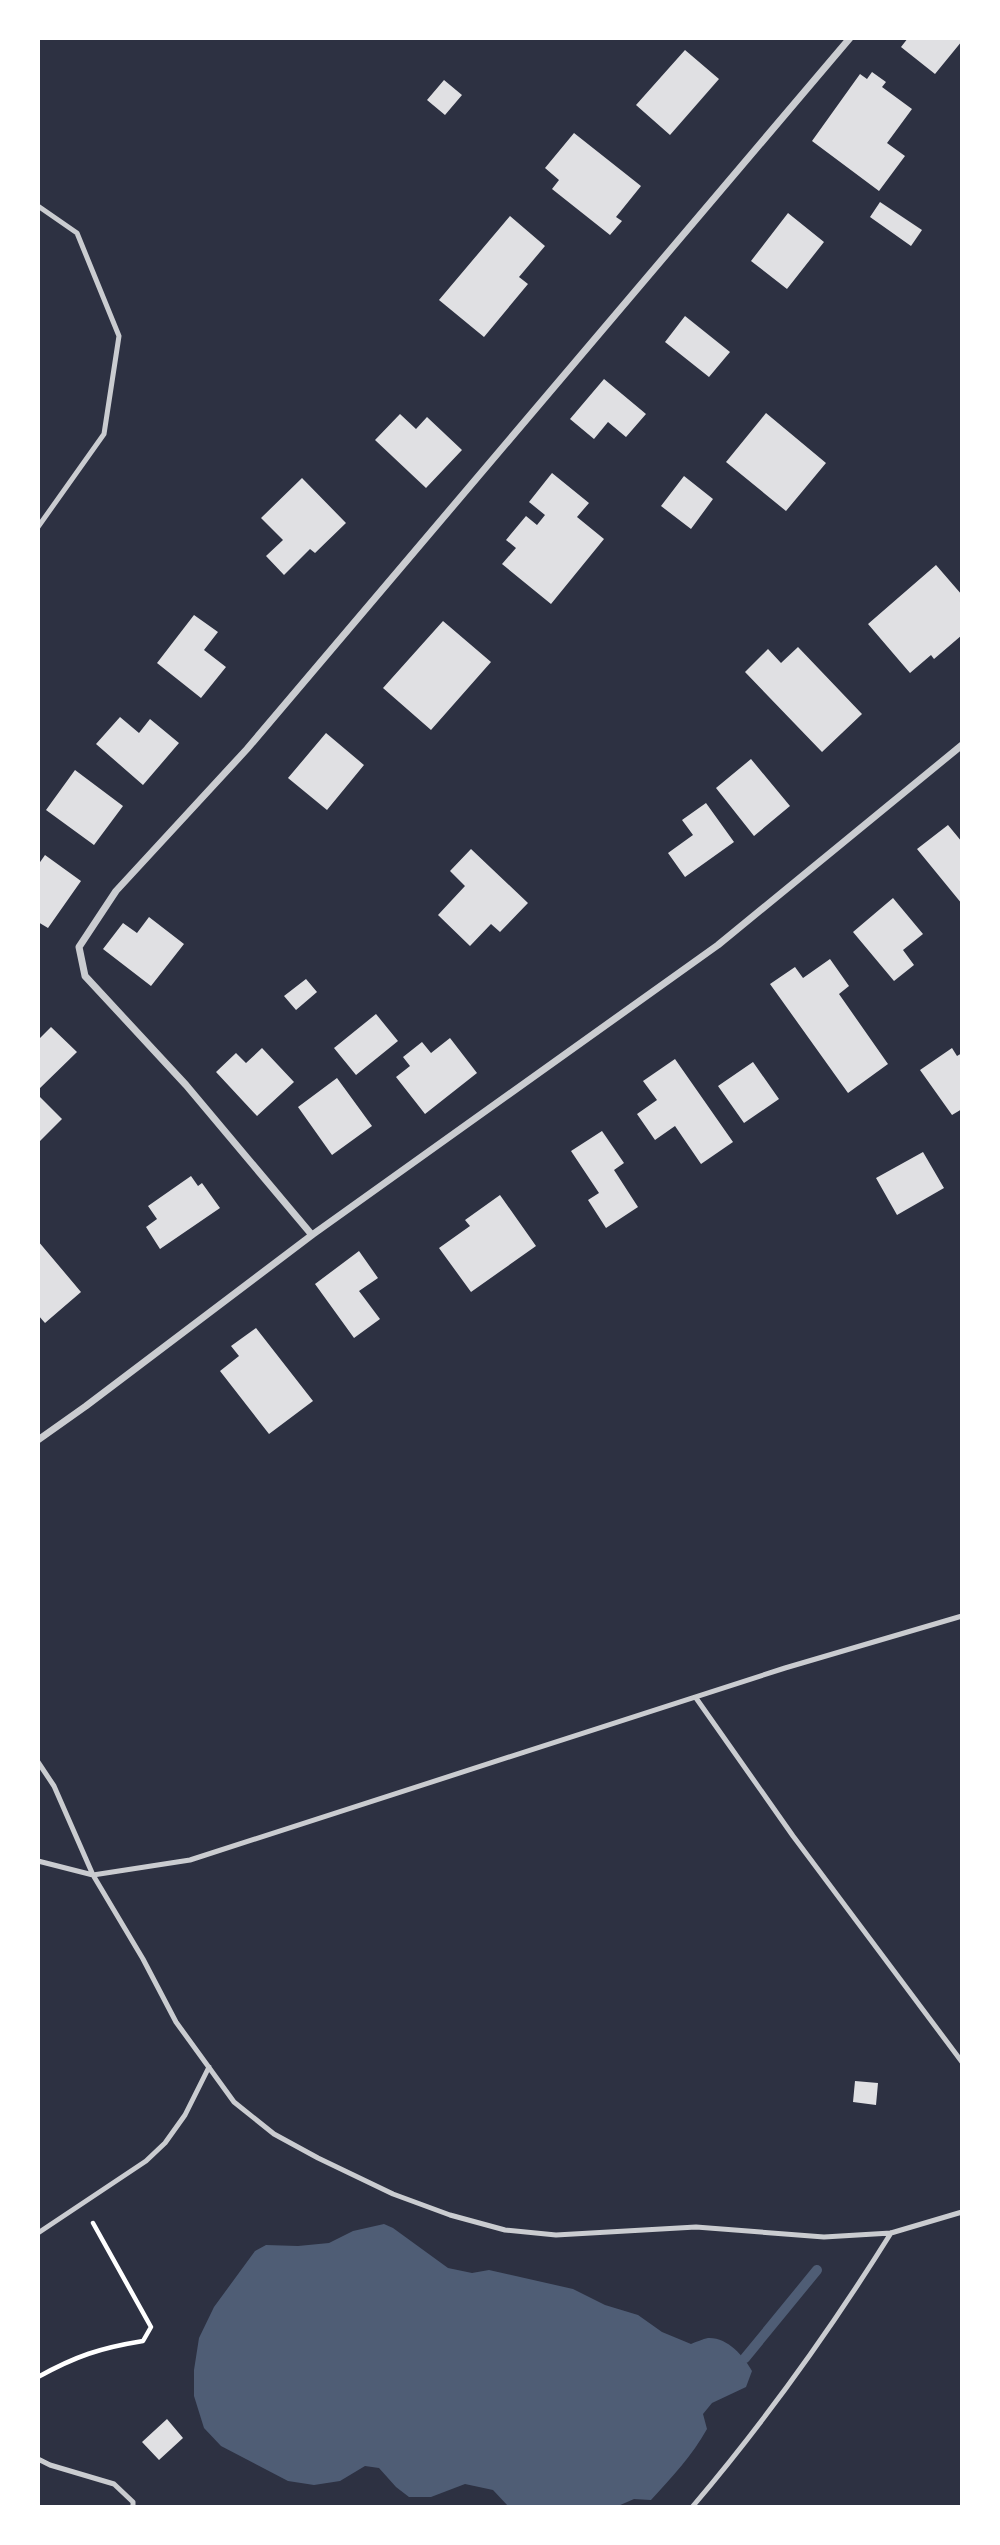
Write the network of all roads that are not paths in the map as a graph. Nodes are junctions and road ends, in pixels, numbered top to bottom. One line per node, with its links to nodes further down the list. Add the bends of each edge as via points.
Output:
1 (850, 38): 5 (street, via 256,738 116,891 79,947 85,976)
2 (38, 206): 3 (lane, via 77,233 119,336 104,434)
3 (38, 527)
4 (961, 745): 5 (street, via 718,945)
5 (312, 1235): 6 (street)
6 (38, 1440)
7 (961, 1616): 8 (lane)
8 (696, 1698): 11 (lane, via 190,1860); 12 (lane)
9 (38, 1762): 11 (lane, via 54,1786)
10 (38, 1861): 11 (lane)
11 (93, 1875): 13 (lane, via 176,2022)
12 (961, 2062)
13 (209, 2067): 15 (lane, via 165,2143 146,2161); 16 (lane, via 234,2102 274,2134 393,2194 505,2230 556,2235 696,2227 824,2237)
14 (961, 2212): 16 (lane)
15 (38, 2233)
16 (891, 2233): 19 (lane, via 807,2362)
17 (38, 2459): 18 (lane, via 114,2484)
18 (133, 2507)
19 (692, 2507)

